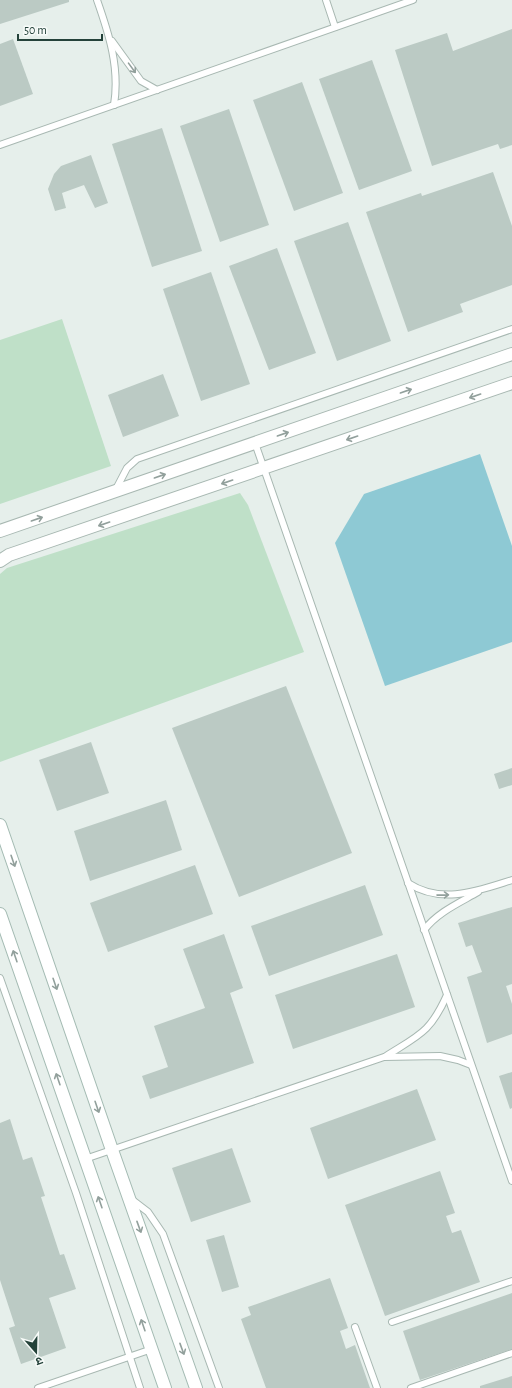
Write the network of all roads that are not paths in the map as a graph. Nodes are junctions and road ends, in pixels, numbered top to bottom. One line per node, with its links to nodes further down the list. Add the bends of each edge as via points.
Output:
1 (97, 0): 5 (lane)
2 (326, 0): 4 (lane)
3 (414, 0): 4 (lane)
4 (335, 27): 6 (lane)
5 (111, 40): 6 (lane, one-way to 6, via 141,81); 7 (lane, via 117,85)
6 (157, 90): 7 (lane)
7 (114, 105): 8 (lane)
8 (0, 145)
9 (512, 329): 14 (lane, via 137,459 127,468)
10 (512, 354): 12 (main road, one-way to 10)
11 (512, 384): 13 (main road, one-way to 13)
12 (255, 444): 13 (lane); 14 (main road, one-way to 12)
13 (264, 469): 16 (main road, one-way to 16, via 16,553); 19 (lane)
14 (115, 492): 15 (main road, one-way to 14)
15 (0, 531)
16 (0, 561)
17 (0, 824): 27 (main road, one-way to 27)
18 (512, 880): 20 (lane)
19 (408, 883): 20 (lane, one-way to 20, via 418,890 440,896); 22 (lane)
20 (481, 890): 22 (lane, via 443,912)
21 (0, 914): 28 (main road, one-way to 21)
22 (424, 930): 24 (lane)
23 (0, 978): 36 (lane, via 76,1193)
24 (447, 995): 25 (lane, via 436,1019 423,1034); 26 (lane)
25 (384, 1057): 26 (lane, via 440,1056); 27 (lane)
26 (471, 1065): 29 (lane)
27 (112, 1150): 28 (lane); 30 (main road)
28 (85, 1159): 34 (main road, one-way to 28)
29 (512, 1181)
30 (128, 1197): 40 (main road, one-way to 40); 41 (lane, via 148,1212 163,1234)
31 (512, 1281): 32 (lane)
32 (392, 1322)
33 (354, 1327): 42 (lane)
34 (152, 1349): 36 (lane); 39 (main road)
35 (512, 1353): 43 (lane)
36 (129, 1357): 37 (lane); 38 (lane)
37 (38, 1388)
38 (140, 1388)
39 (165, 1388)
40 (196, 1388)
41 (219, 1388)
42 (377, 1388)
43 (411, 1388)

